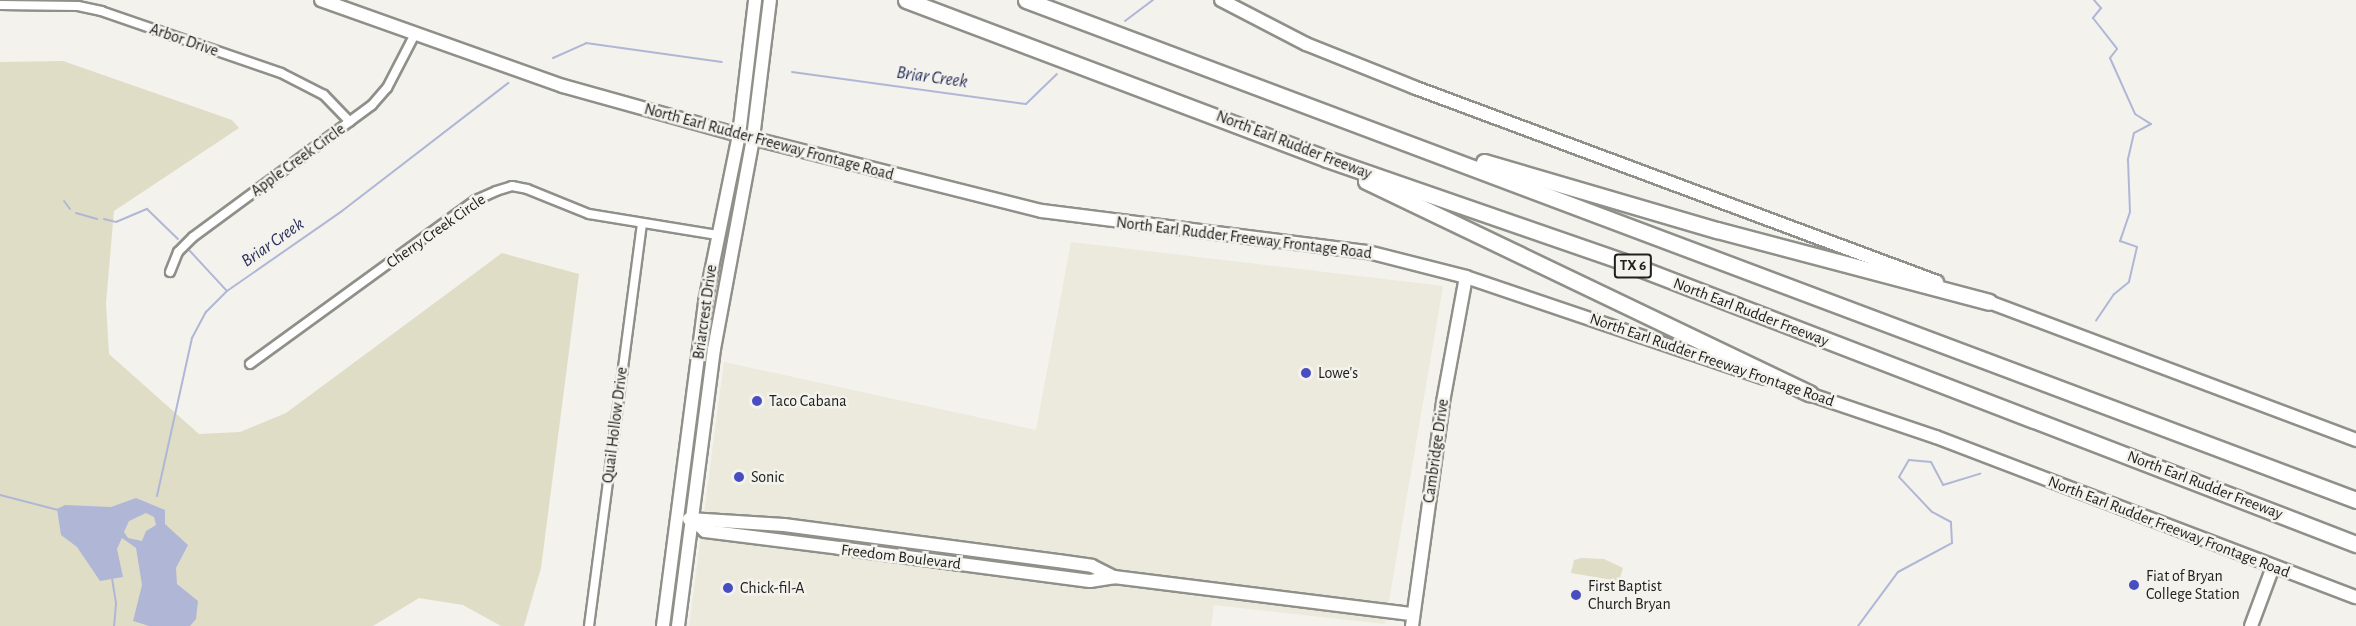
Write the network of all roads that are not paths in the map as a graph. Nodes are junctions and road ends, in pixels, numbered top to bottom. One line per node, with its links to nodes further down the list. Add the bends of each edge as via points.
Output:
1 (321, 0): 8 (main road, North Earl Rudder Freeway Frontage Road)
2 (755, 0): 10 (main road, Briarcrest Drive)
3 (906, 0): 13 (highway, North Earl Rudder Freeway / TX 6)
4 (1026, 0): 12 (highway, TX 6)
5 (1221, 0): 18 (main road, via 1306,44 1405,84)
6 (770, 2): 11 (main road, Briarcrest Drive)
7 (0, 5): 9 (street, Arbor Drive, via 78,6 101,11 281,73 324,95)
8 (414, 36): 9 (street, Apple Creek Circle, via 387,88); 10 (main road, North Earl Rudder Freeway Frontage Road, via 563,86)
9 (350, 123): 16 (street, Apple Creek Circle, via 193,237 178,252)
10 (740, 135): 11 (main road, North Earl Rudder Freeway Frontage Road); 15 (main road, Briarcrest Drive)
11 (753, 138): 17 (main road, North Earl Rudder Freeway Frontage Road, via 1042,212 1368,252); 24 (main road, Briarcrest Drive, via 714,349)
12 (1401, 139): 18 (highway, via 1717,230); 22 (highway, TX 6)
13 (1327, 159): 20 (highway, via 1409,204); 27 (highway, North Earl Rudder Freeway / TX 6, via 1621,261)
14 (642, 223): 15 (street, Cherry Creek Circle); 19 (street, Cherry Creek Circle, via 589,214 527,189 512,186 496,191 476,200); 36 (street, Quail Hollow Drive)
15 (717, 234): 23 (main road, Briarcrest Drive)
16 (170, 272)
17 (1466, 277): 20 (main road, North Earl Rudder Freeway Frontage Road); 35 (main road, Cambridge Drive, via 1443,402)
18 (1989, 302): 21 (main road)
19 (250, 364)
20 (1810, 394): 31 (main road, North Earl Rudder Freeway Frontage Road, via 1936,437)
21 (2356, 440)
22 (2356, 500)
23 (677, 518): 24 (main road, Freedom Boulevard); 37 (main road, Briarcrest Drive)
24 (693, 519): 25 (main road, Freedom Boulevard); 28 (main road, Freedom Boulevard, via 705,531); 38 (main road, Briarcrest Drive)
25 (841, 533): 26 (main road, Freedom Boulevard); 28 (main road)
26 (914, 542): 29 (main road, Freedom Boulevard); 30 (main road)
27 (2356, 544)
28 (839, 548): 30 (main road, Freedom Boulevard)
29 (999, 553): 32 (main road); 33 (main road, Freedom Boulevard, via 1092,566)
30 (912, 558): 32 (main road, Freedom Boulevard)
31 (2273, 567): 34 (main road, North Earl Rudder Freeway Frontage Road); 39 (main road)
32 (996, 569): 33 (main road, Freedom Boulevard, via 1089,581)
33 (1114, 577): 35 (main road, Freedom Boulevard)
34 (2356, 597)
35 (1413, 620)
36 (589, 626)
37 (663, 626)
38 (678, 626)
39 (2252, 626)

